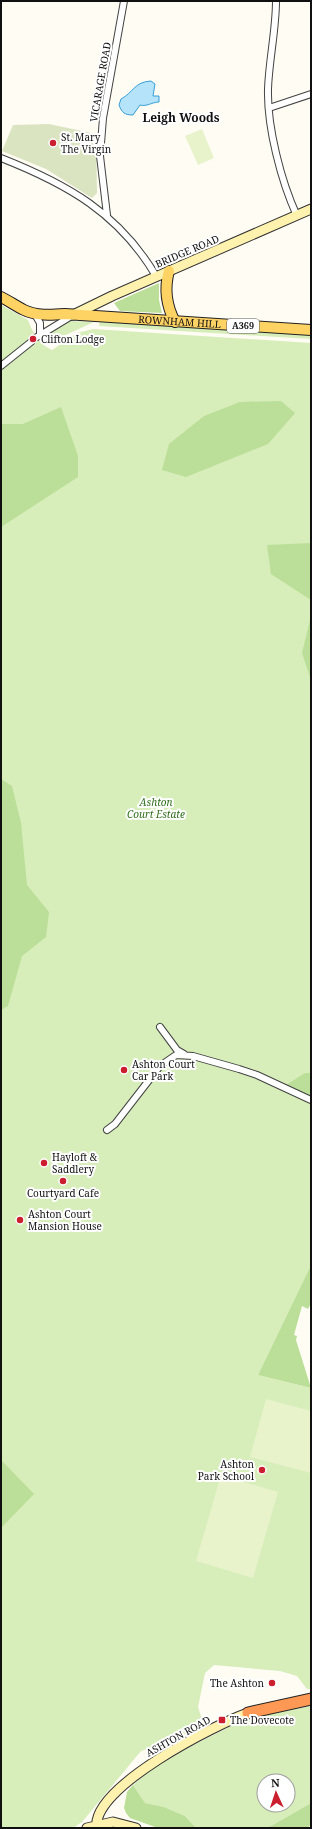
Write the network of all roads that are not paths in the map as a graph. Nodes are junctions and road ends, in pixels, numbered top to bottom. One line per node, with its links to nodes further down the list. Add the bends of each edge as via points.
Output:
1 (124, 1): 7 (street, VICARAGE ROAD, via 103,118 100,156)
2 (276, 1): 4 (street)
3 (311, 94): 4 (street)
4 (269, 108): 8 (street, via 284,182)
5 (1, 158): 7 (street, via 70,189)
6 (311, 209): 8 (main road, BRIDGE ROAD)
7 (107, 215): 10 (street, via 146,259)
8 (297, 216): 9 (main road, BRIDGE ROAD)
9 (169, 271): 10 (main road, BRIDGE ROAD); 15 (main road, via 166,298)
10 (156, 276): 14 (main road, BRIDGE ROAD)
11 (1, 297): 12 (main road, A369)
12 (13, 302): 13 (main road, A369); 14 (main road, A369)
13 (34, 313): 14 (main road, A369); 14 (street, via 40,323 38,336)
14 (69, 315): 15 (main road, ROWNHAM HILL / A369)
15 (175, 322): 16 (main road, ROWNHAM HILL / A369)
16 (311, 330)
17 (31, 342): 18 (street)
18 (1, 366)
19 (160, 1027): 20 (street, via 177,1050)
20 (184, 1054): 21 (street, via 257,1075); 22 (street, via 176,1055 160,1066 115,1124)
21 (311, 1100)
22 (107, 1130)
23 (311, 1699): 24 (highway)
24 (248, 1713): 25 (main road, ASHTON ROAD, via 197,1736 152,1763 106,1804 98,1817)
25 (97, 1827): 26 (main road, via 113,1822); 27 (main road)
26 (129, 1827)
27 (87, 1828)

